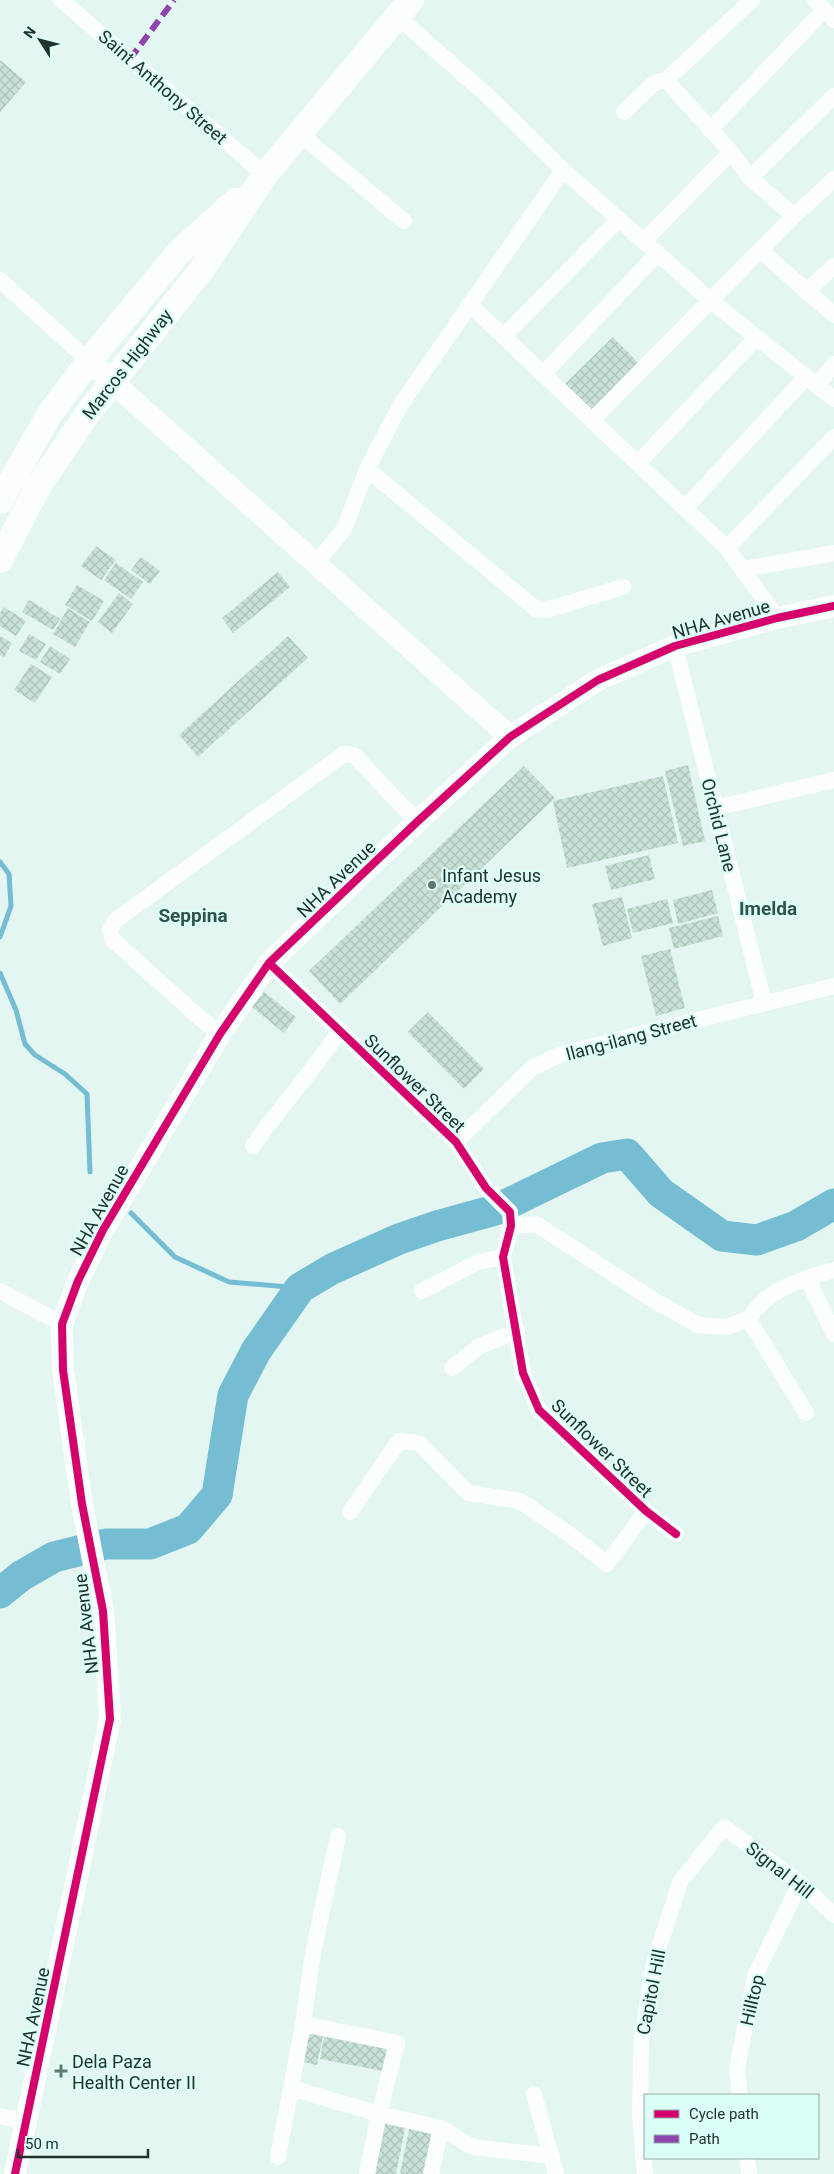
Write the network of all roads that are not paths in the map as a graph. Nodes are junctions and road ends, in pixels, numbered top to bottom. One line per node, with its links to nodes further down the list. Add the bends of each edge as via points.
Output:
1 (61, 0): 12 (street, Saint Anthony Street)
2 (752, 0): 5 (street)
3 (404, 8): 9 (main road, Marcos Highway); 11 (street)
4 (824, 10): 8 (street)
5 (666, 80): 7 (street, via 654,83); 8 (street)
6 (834, 96): 13 (street)
7 (624, 112)
8 (710, 130): 10 (street)
9 (299, 133): 12 (main road, Marcos Highway); 17 (street)
10 (731, 152): 13 (street); 18 (street)
11 (563, 170): 16 (street); 25 (street)
12 (264, 175): 29 (main road, Marcos Highway, via 179,252); 33 (main road, Marcos Highway, via 202,269)
13 (750, 178): 15 (street)
14 (834, 179): 15 (street)
15 (794, 216): 19 (street)
16 (619, 219): 18 (street); 27 (street)
17 (404, 221)
18 (644, 241): 20 (street)
19 (760, 250): 23 (street); 24 (street)
20 (658, 253): 24 (street); 31 (street)
21 (834, 266): 23 (street)
22 (0, 280): 29 (street)
23 (806, 292): 26 (street)
24 (710, 300): 28 (street); 35 (street)
25 (469, 304): 27 (street); 38 (street, via 400,406)
26 (834, 315)
27 (504, 336): 31 (street)
28 (757, 338): 32 (street); 37 (street)
29 (89, 361): 33 (street); 39 (main road, Marcos Highway, via 49,415)
30 (834, 364): 32 (street)
31 (543, 374): 35 (street)
32 (811, 381): 34 (street); 40 (street)
33 (111, 382): 43 (main road, Marcos Highway, via 39,485); 44 (street)
34 (834, 399)
35 (592, 420): 37 (street)
36 (834, 437): 41 (street)
37 (638, 463): 40 (street)
38 (367, 470): 44 (street, via 344,529); 46 (street, via 536,609 546,610)
39 (0, 501)
40 (685, 508): 41 (street)
41 (727, 548): 45 (street)
42 (834, 553): 45 (street)
43 (0, 560)
44 (316, 563): 50 (street)
45 (744, 570): 48 (street)
46 (623, 587)
47 (834, 606): 48 (street, NHA Avenue)
48 (777, 618): 49 (street, NHA Avenue)
49 (675, 646): 50 (street, NHA Avenue, via 598,680); 52 (street, Orchid Lane)
50 (510, 737): 53 (street, NHA Avenue)
51 (834, 780): 52 (street)
52 (715, 808): 56 (street, Orchid Lane)
53 (418, 821): 54 (street, NHA Avenue); 58 (street, via 357,758 344,754 116,920 110,929 113,940)
54 (270, 963): 57 (street, Sunflower Street); 58 (street, NHA Avenue)
55 (834, 986): 56 (street, Ilang-ilang Street)
56 (764, 1003): 59 (street, Ilang-ilang Street, via 561,1054 532,1068)
57 (340, 1030): 59 (street, Sunflower Street); 60 (street)
58 (220, 1034): 68 (street, NHA Avenue, via 103,1230 78,1281)
59 (456, 1142): 61 (street, Sunflower Street)
60 (252, 1146)
61 (510, 1219): 62 (street, Sunflower Street); 67 (street, via 536,1224 698,1325 727,1327)
62 (503, 1257): 66 (street, via 478,1262); 69 (street, Sunflower Street)
63 (834, 1270): 64 (street)
64 (807, 1278): 67 (street, via 769,1298 756,1308); 70 (street)
65 (0, 1291): 68 (street)
66 (422, 1291)
67 (750, 1318): 72 (street)
68 (62, 1324): 86 (street, NHA Avenue, via 63,1370 82,1504 103,1611 110,1719)
69 (517, 1331): 71 (street, via 478,1347); 73 (street, Sunflower Street, via 523,1373 539,1410)
70 (834, 1334)
71 (452, 1368)
72 (806, 1413)
73 (646, 1511): 74 (street, via 607,1564 520,1501 468,1492 419,1443 399,1441); 75 (street, Sunflower Street)
74 (350, 1512)
75 (676, 1534)
76 (724, 1827): 78 (street, Signal Hill); 95 (street, Capitol Hill, via 680,1882 654,1963 641,2043 640,2117)
77 (338, 1836): 80 (street, via 313,1953)
78 (800, 1883): 79 (street, Signal Hill); 83 (street, Hilltop, via 755,1976 737,2069)
79 (834, 1915)
80 (303, 2024): 81 (street); 84 (street, via 397,2043)
81 (292, 2088): 84 (street); 89 (street)
82 (534, 2094): 88 (street)
83 (740, 2094)
84 (378, 2114): 87 (street); 92 (street)
85 (0, 2116): 86 (street)
86 (26, 2122): 91 (street, NHA Avenue)
87 (441, 2128): 88 (street, via 479,2148); 93 (street)
88 (552, 2156): 94 (street)
89 (278, 2157)
90 (748, 2159): 96 (street)
91 (15, 2174)
92 (367, 2174)
93 (431, 2174)
94 (556, 2174)
95 (645, 2174)
96 (749, 2174)

